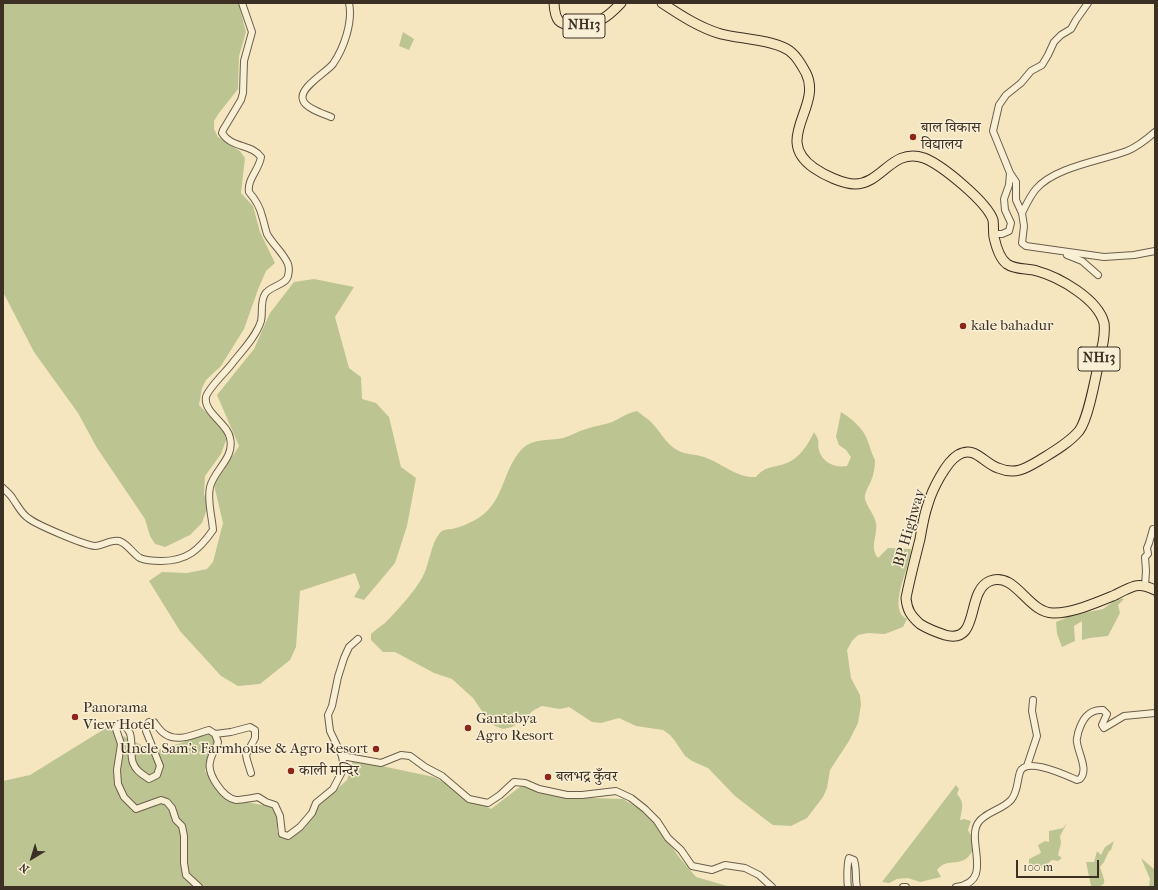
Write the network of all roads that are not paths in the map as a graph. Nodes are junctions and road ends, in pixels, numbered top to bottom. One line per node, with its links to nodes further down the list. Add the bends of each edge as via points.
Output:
1 (242, 3): 15 (street, via 252,32 244,61 242,100 222,133 228,140 258,152 261,157 249,182 249,192 262,214 267,233 285,258 288,276 283,282 268,290 264,296 261,321 255,333 206,397 207,406 230,437 231,448 210,489 213,530 200,546 182,559 150,561 138,556 120,541 97,546 83,543 36,523 20,511 13,498)
2 (349, 3): 7 (street, via 351,19 344,42 333,64 308,86 302,97 307,105)
3 (554, 3): 4 (highway, NH13, via 556,16 560,22 580,26 602,20)
4 (621, 3)
5 (662, 3): 11 (highway, BP Highway / NH13, via 682,17 720,33 771,43 791,52 808,78 808,96 797,146 801,157 815,169 847,183 857,184 873,178 896,160 912,156 923,158 946,172 981,201 989,212)
6 (1088, 3): 9 (street, via 1071,29 1061,34 1054,42 1042,64 1031,71 999,105 994,132)
7 (331, 117)
8 (1155, 132): 10 (street, via 1128,150 1052,177 1037,188)
9 (1010, 173): 10 (street, via 1016,182 1016,200); 11 (street, via 1004,198 1005,210 1011,223 1009,231)
10 (1022, 213): 12 (street, via 1022,243)
11 (994, 234): 17 (highway, BP Highway / NH13, via 1003,259 1008,264 1038,271 1064,283 1082,294 1100,314 1104,332 1086,417 1079,430 1054,451 1016,472 994,467 968,451 951,460 928,504 906,598 908,611 925,627 945,635 958,636 969,625 978,593 990,581 1006,581 1040,610 1055,613 1095,603 1135,586)
12 (1038, 247): 13 (street, via 1104,257); 14 (street, via 1082,261)
13 (1155, 251)
14 (1098, 275)
15 (3, 488)
16 (1153, 529): 17 (street, via 1147,548 1148,554 1145,557)
17 (1144, 586): 18 (highway)
18 (1155, 590)
19 (358, 639): 23 (street, via 349,647 344,658 328,715 330,731)
20 (1033, 700): 24 (street, via 1032,711 1037,736)
21 (1155, 713): 24 (street, via 1124,716 1104,728 1102,725 1107,714 1097,709 1090,712 1081,723 1076,741 1083,768 1080,779 1047,768)
22 (215, 734): 23 (street, via 218,742 209,764 214,781 234,799 258,796 275,805 280,816 282,834 288,836 312,813 316,803 333,789 344,768); 25 (street, via 250,727 256,730 255,738 246,755); 26 (street, via 209,730 183,738 174,738 164,734 154,722 149,722 146,731 160,766 157,775 149,779 137,771 133,762 130,732 119,724 116,729 121,744 117,770 118,784 124,797 136,809 161,800 172,808 176,820 182,826 186,875)
23 (342, 756): 27 (street, via 382,763 400,755 410,756 442,776 469,799 488,803 514,782 567,795 616,791 632,798 645,808 692,866 712,870 725,865 744,868 759,875)
24 (1027, 766): 30 (street, via 1020,771 1018,786 1011,800 983,818 977,825 975,832 978,863 975,875 971,882)
25 (251, 773)
26 (199, 887)
27 (772, 887)
28 (848, 887): 29 (street, via 849,858 854,860)
29 (857, 887)
30 (956, 887)

